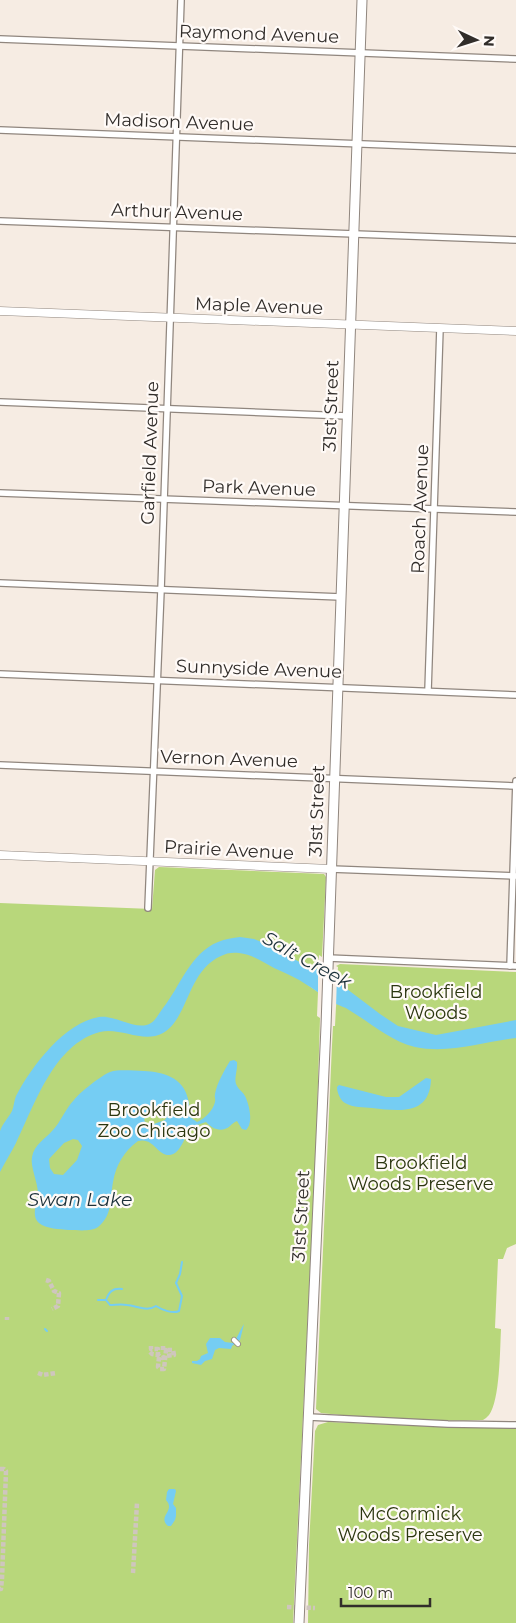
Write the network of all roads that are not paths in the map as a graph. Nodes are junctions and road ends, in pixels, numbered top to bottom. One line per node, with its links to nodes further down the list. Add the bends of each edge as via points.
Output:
1 (181, 0): 4 (street, Garfield Avenue)
2 (362, 0): 5 (main road, 31st Street)
3 (0, 39): 4 (street, Raymond Avenue)
4 (179, 46): 5 (street, Raymond Avenue); 8 (street, Garfield Avenue)
5 (360, 53): 6 (street, Raymond Avenue); 9 (main road, 31st Street)
6 (516, 59)
7 (0, 130): 8 (street, Madison Avenue)
8 (176, 137): 9 (street, Madison Avenue); 12 (street, Garfield Avenue)
9 (356, 144): 10 (street, Madison Avenue); 13 (main road, 31st Street)
10 (516, 150)
11 (0, 221): 12 (street, Arthur Avenue)
12 (173, 227): 13 (street, Arthur Avenue); 16 (street, Garfield Avenue)
13 (353, 234): 14 (street, Arthur Avenue); 17 (main road, 31st Street)
14 (516, 240)
15 (0, 311): 16 (street, Maple Avenue)
16 (170, 318): 17 (street, Maple Avenue); 21 (street, Garfield Avenue)
17 (350, 325): 18 (street, Maple Avenue); 22 (main road, 31st Street)
18 (440, 328): 19 (street, Maple Avenue); 26 (street, Roach Avenue)
19 (516, 331)
20 (0, 402): 21 (street)
21 (167, 409): 22 (street); 24 (street, Garfield Avenue)
22 (347, 416): 25 (main road, 31st Street)
23 (0, 493): 24 (street, Park Avenue)
24 (164, 499): 25 (street, Park Avenue); 29 (street, Garfield Avenue)
25 (344, 506): 26 (street, Park Avenue); 30 (main road, 31st Street)
26 (435, 508): 27 (street, Park Avenue); 34 (street, Roach Avenue)
27 (516, 512)
28 (0, 583): 29 (street)
29 (161, 590): 30 (street); 32 (street, Garfield Avenue)
30 (341, 597): 33 (main road, 31st Street)
31 (0, 674): 32 (street, Sunnyside Avenue)
32 (157, 680): 33 (street, Sunnyside Avenue); 37 (street, Garfield Avenue)
33 (337, 688): 34 (street, Sunnyside Avenue); 38 (main road, 31st Street)
34 (428, 691): 35 (street, Sunnyside Avenue)
35 (516, 695)
36 (0, 765): 37 (street, Vernon Avenue)
37 (154, 771): 38 (street, Vernon Avenue); 42 (street, Garfield Avenue)
38 (334, 778): 40 (street, Vernon Avenue); 43 (main road, 31st Street)
39 (516, 781): 40 (street)
40 (516, 786): 44 (street)
41 (0, 855): 42 (street, Prairie Avenue)
42 (151, 861): 43 (street, Prairie Avenue); 45 (street, Garfield Avenue)
43 (331, 869): 44 (street, Prairie Avenue); 46 (main road, 31st Street)
44 (514, 876): 47 (street)
45 (148, 908)
46 (328, 958): 47 (street); 48 (main road, 31st Street)
47 (513, 966)
48 (309, 1417): 49 (street); 50 (main road, 31st Street)
49 (516, 1425)
50 (300, 1623)

